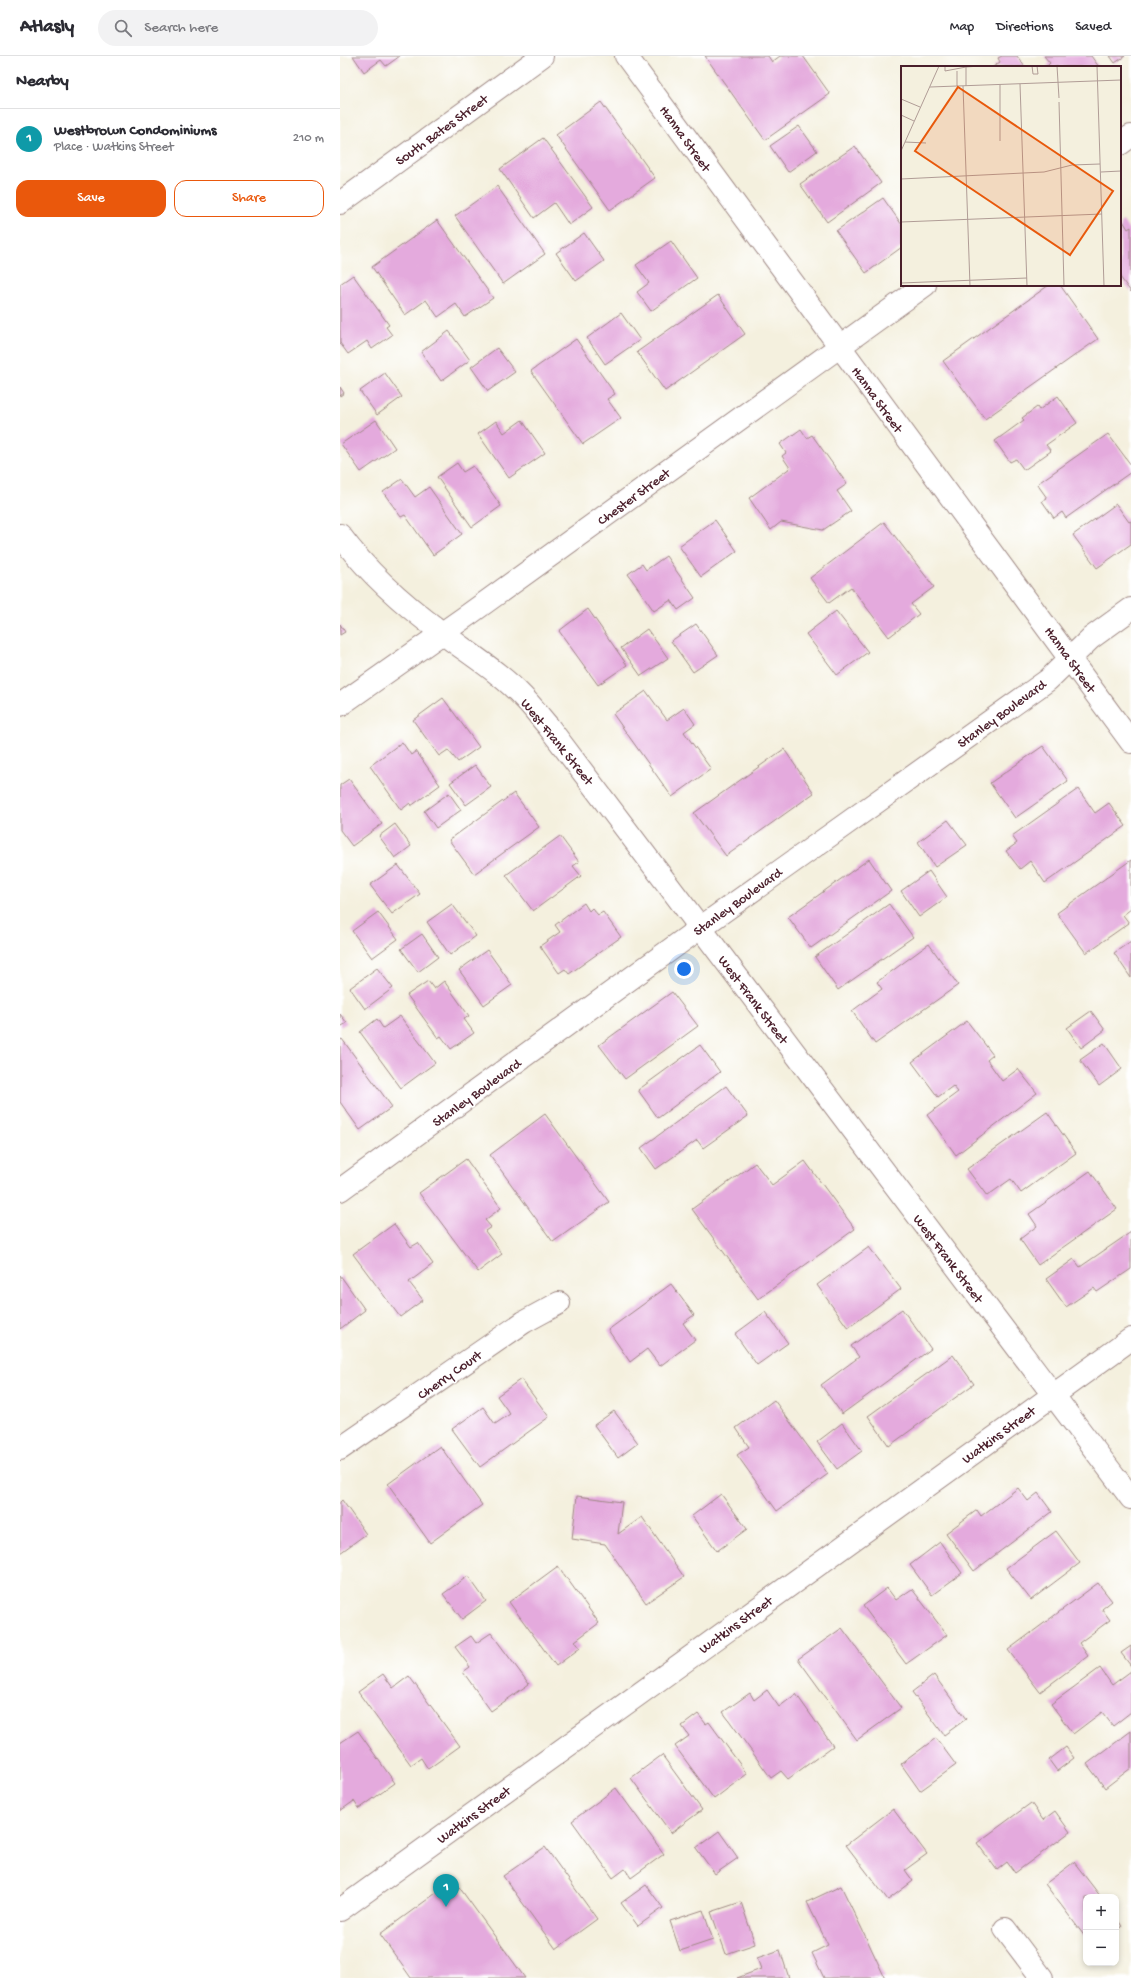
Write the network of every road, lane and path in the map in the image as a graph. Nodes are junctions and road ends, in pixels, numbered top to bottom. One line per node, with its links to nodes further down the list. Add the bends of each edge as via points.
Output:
1 (542, 56): 5 (street, South Bates Street)
2 (626, 56): 7 (street, Hanna Street)
3 (1131, 136): 4 (street)
4 (1121, 143)
5 (340, 203)
6 (924, 286): 7 (street, Chester Street)
7 (840, 346): 10 (street, Chester Street); 11 (street, Hanna Street)
8 (340, 535): 10 (street, West Frank Street, via 380,582)
9 (1131, 609): 11 (street, Stanley Boulevard, via 1091,638)
10 (441, 633): 12 (street, Chester Street); 14 (street, West Frank Street, via 469,651 524,697 568,751)
11 (1071, 658): 13 (street, Hanna Street); 14 (street, Stanley Boulevard, via 1048,680)
12 (340, 705)
13 (1131, 742)
14 (700, 928): 15 (street, Stanley Boulevard); 18 (street, West Frank Street)
15 (340, 1190)
16 (559, 1303): 19 (street, Cherry Court, via 524,1322)
17 (1131, 1339): 18 (street, Watkins Street)
18 (1053, 1394): 20 (street, West Frank Street); 21 (street, Watkins Street)
19 (340, 1449)
20 (1131, 1498)
21 (340, 1910)
22 (1005, 1929): 23 (street)
23 (1042, 1978)

